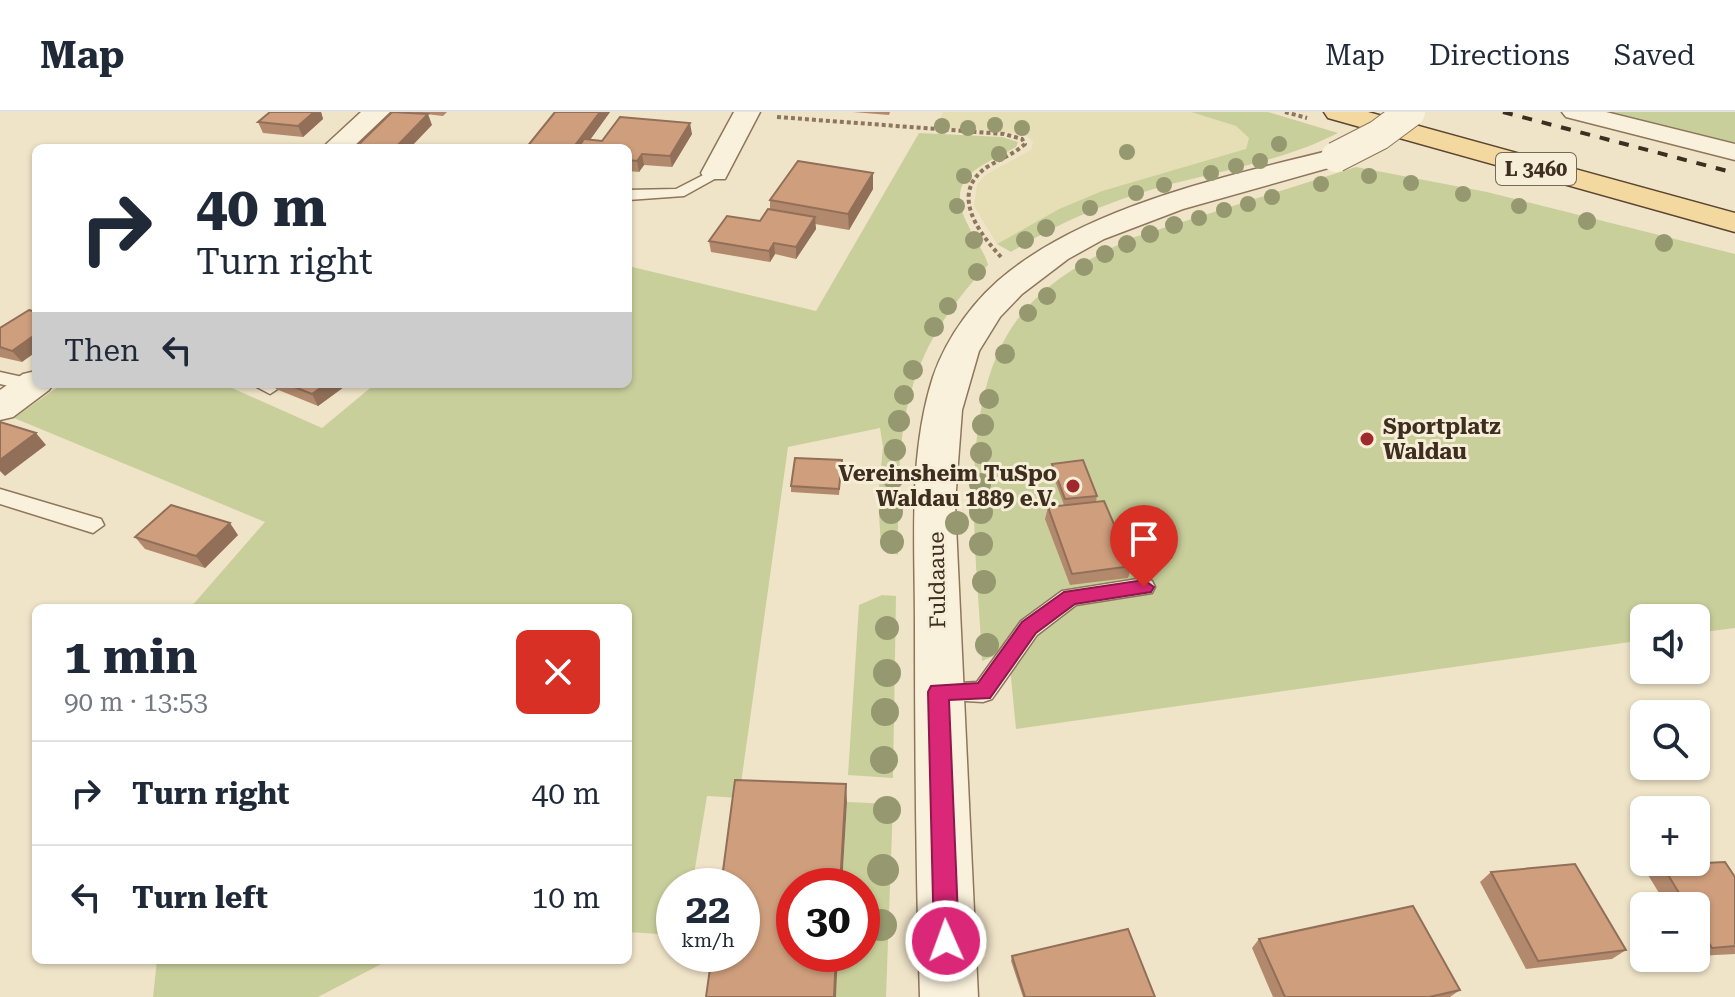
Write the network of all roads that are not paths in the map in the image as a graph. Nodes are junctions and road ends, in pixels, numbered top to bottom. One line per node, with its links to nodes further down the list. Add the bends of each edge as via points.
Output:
1 (377, 112): 7 (street)
2 (1338, 112): 12 (main road, L 3460)
3 (1400, 112): 11 (main road, L 3460)
4 (1410, 112): 18 (street, Fuldaaue, bridge, via 1336,157 1133,215 1075,243 1021,278 991,306 950,379 940,436)
5 (1575, 112): 8 (street)
6 (746, 113): 9 (street)
7 (341, 144)
8 (1735, 152)
9 (715, 173): 10 (lane, via 679,193)
10 (632, 195)
11 (1735, 204)
12 (1735, 223)
13 (22, 382): 14 (street)
14 (0, 408)
15 (0, 496): 16 (lane)
16 (93, 525)
17 (1144, 587): 18 (lane, via 1070,597 1029,628 983,692)
18 (938, 692): 19 (street, Fuldaaue)
19 (949, 997)

